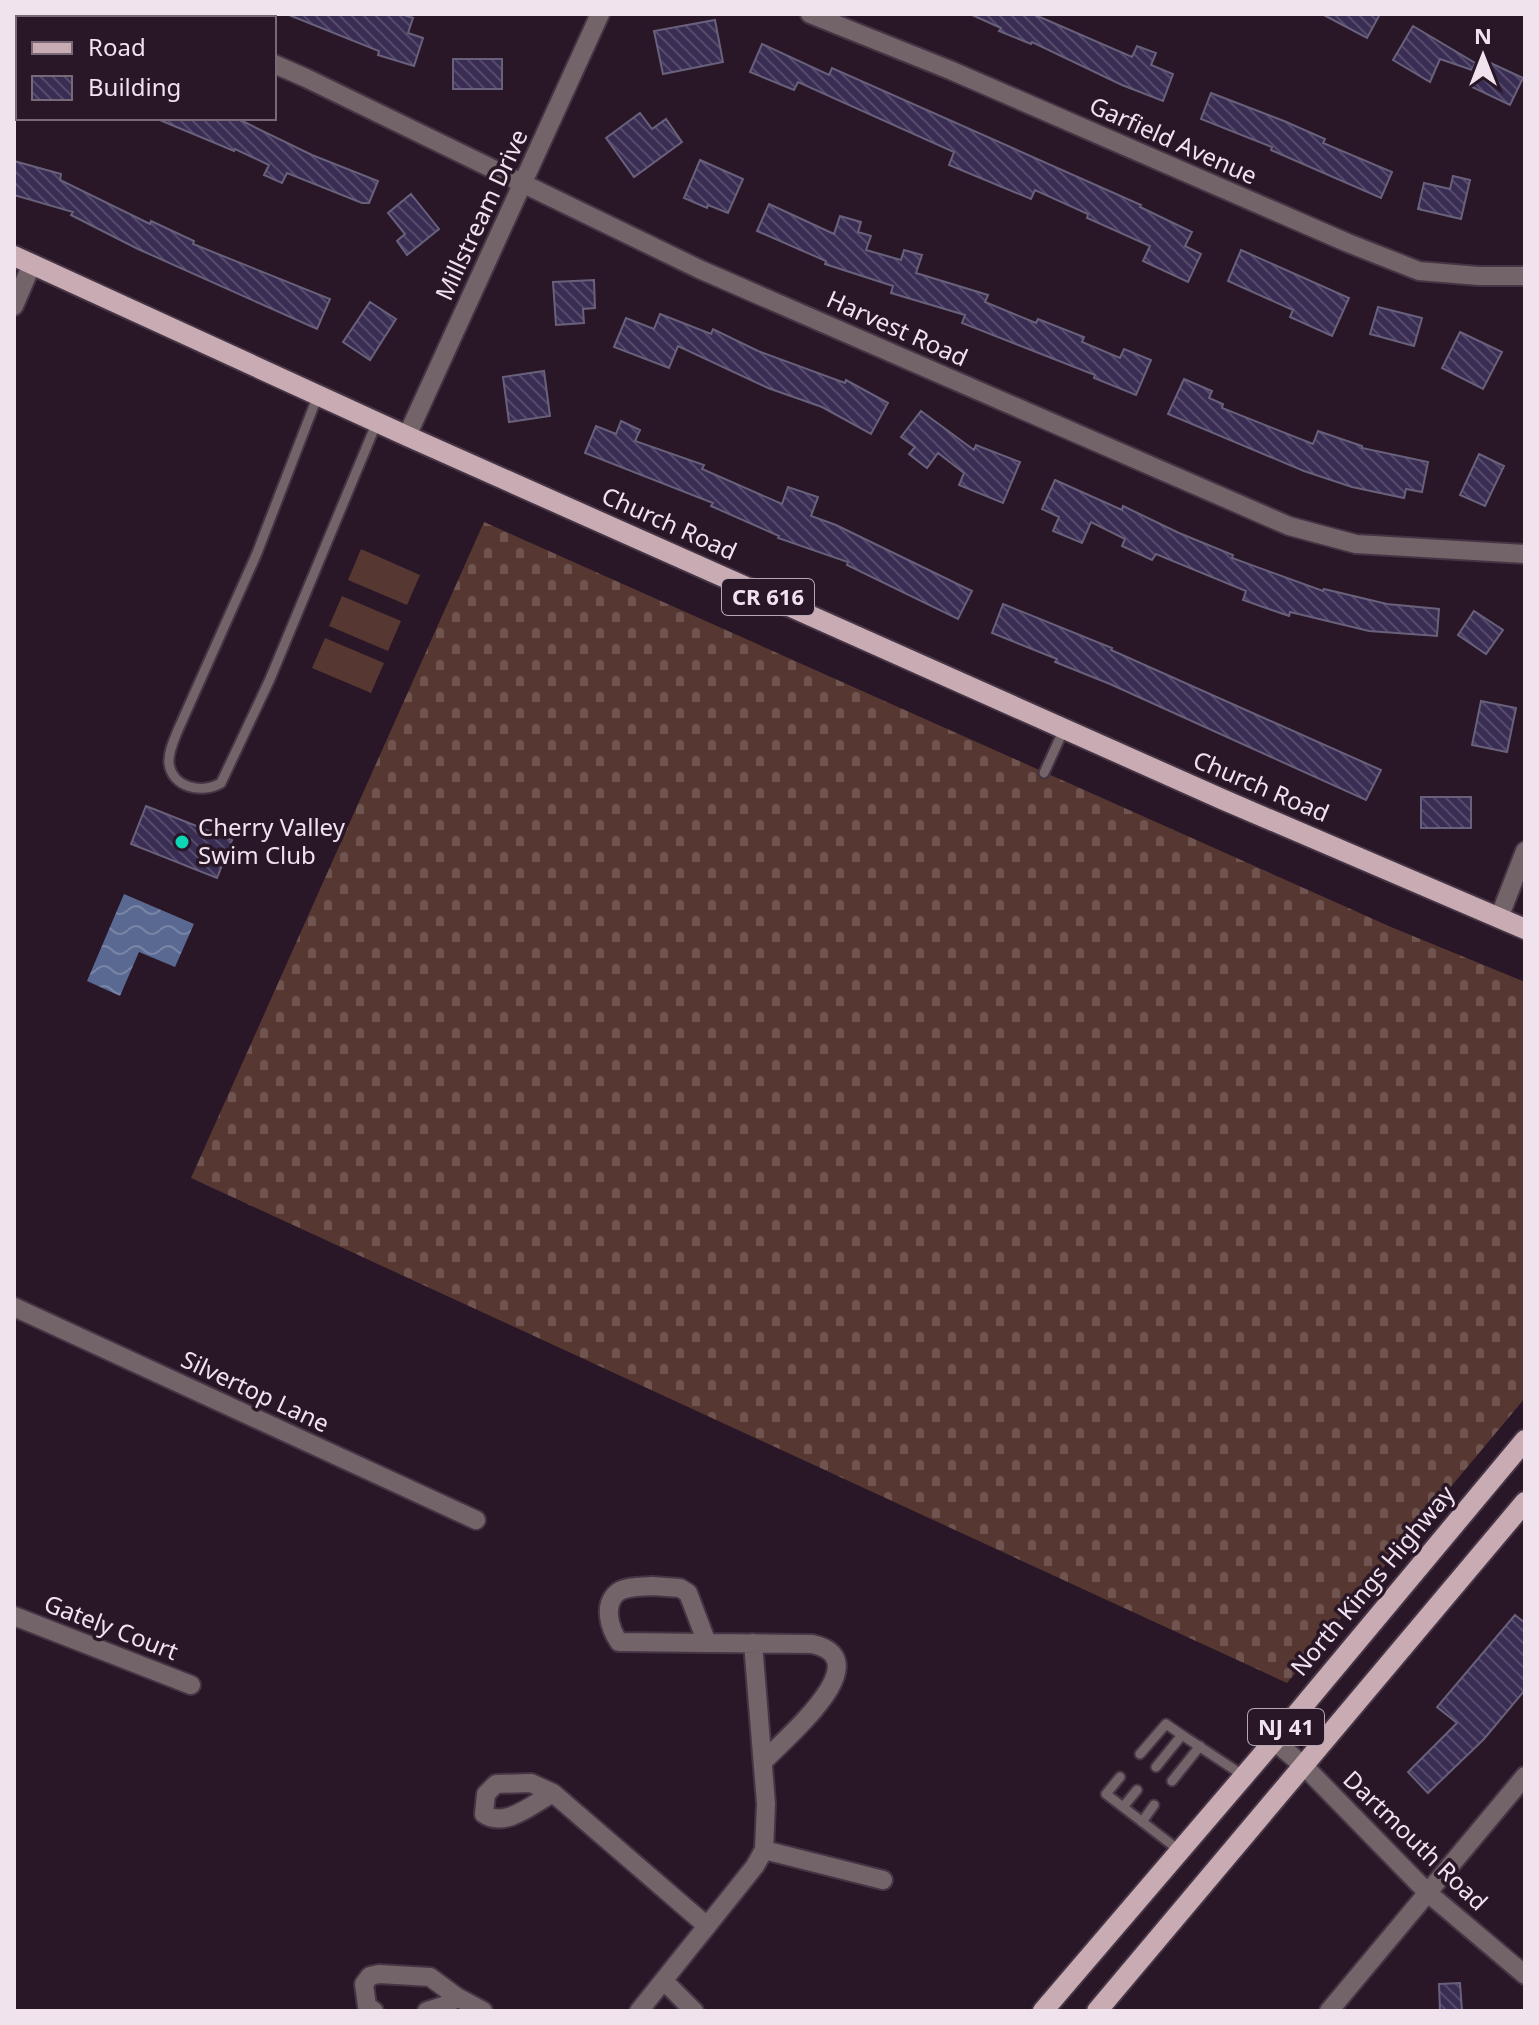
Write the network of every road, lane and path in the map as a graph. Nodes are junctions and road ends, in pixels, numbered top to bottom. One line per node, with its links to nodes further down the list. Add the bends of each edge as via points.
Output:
1 (600, 14): 4 (street, Millstream Drive)
2 (810, 14): 6 (street, Garfield Avenue, via 1419,271)
3 (276, 65): 4 (street, Harvest Road)
4 (522, 185): 10 (street, Millstream Drive); 11 (street, Harvest Road, via 699,269 1289,526 1356,544)
5 (23, 260): 7 (street); 8 (main road, Church Road / CR 616)
6 (1525, 276)
7 (14, 306)
8 (318, 395): 9 (main road, Church Road / CR 616); 9 (lane, via 168,759 172,775 186,786 212,788 221,783)
9 (377, 422): 10 (main road, Church Road / CR 616)
10 (407, 436): 12 (main road, Church Road / CR 616)
11 (1525, 554)
12 (1064, 729): 13 (lane); 15 (main road, Church Road / CR 616)
13 (1044, 773)
14 (1525, 851): 15 (street)
15 (1499, 918): 16 (main road, Church Road / CR 616)
16 (1525, 929)
17 (14, 1307): 20 (street, Silvertop Lane)
18 (1525, 1440): 26 (main road, North Kings Highway / NJ 41)
19 (1525, 1502): 30 (main road, NJ 41)
20 (476, 1520)
21 (14, 1616): 24 (street, Gately Court)
22 (707, 1643): 22 (street, via 688,1593 680,1588 630,1588 612,1600 610,1629 619,1642); 23 (street)
23 (753, 1643): 29 (street); 29 (street, via 827,1647 839,1666 820,1702)
24 (191, 1685)
25 (1182, 1735): 27 (lane); 28 (lane, via 1166,1724); 31 (lane)
26 (1274, 1741): 30 (street, Dartmouth Road); 32 (main road, North Kings Highway / NJ 41)
27 (1200, 1746): 32 (lane); 35 (lane)
28 (1140, 1754)
29 (763, 1762): 41 (street)
30 (1304, 1766): 44 (street, Dartmouth Road); 55 (main road, NJ 41)
31 (1156, 1767)
32 (1244, 1776): 42 (main road, North Kings Highway / NJ 41)
33 (1525, 1776): 44 (street)
34 (1120, 1777): 39 (lane, via 1106,1794)
35 (1172, 1781)
36 (1137, 1790): 39 (lane)
37 (553, 1793): 45 (street)
38 (1154, 1805): 40 (lane)
39 (1123, 1807): 40 (lane)
40 (1142, 1822): 42 (lane)
41 (764, 1850): 43 (street); 45 (street)
42 (1180, 1851): 54 (main road, North Kings Highway / NJ 41)
43 (883, 1880)
44 (1428, 1893): 46 (street, Dartmouth Road); 56 (street)
45 (707, 1926): 47 (street)
46 (1525, 1975)
47 (664, 1981): 52 (street); 53 (street)
48 (457, 1997): 49 (street, via 430,1977 379,1974 364,1984 367,2006); 50 (street); 51 (street)
49 (374, 2011)
50 (427, 2011)
51 (483, 2011)
52 (639, 2011)
53 (694, 2011)
54 (1043, 2011)
55 (1097, 2011)
56 (1329, 2011)

